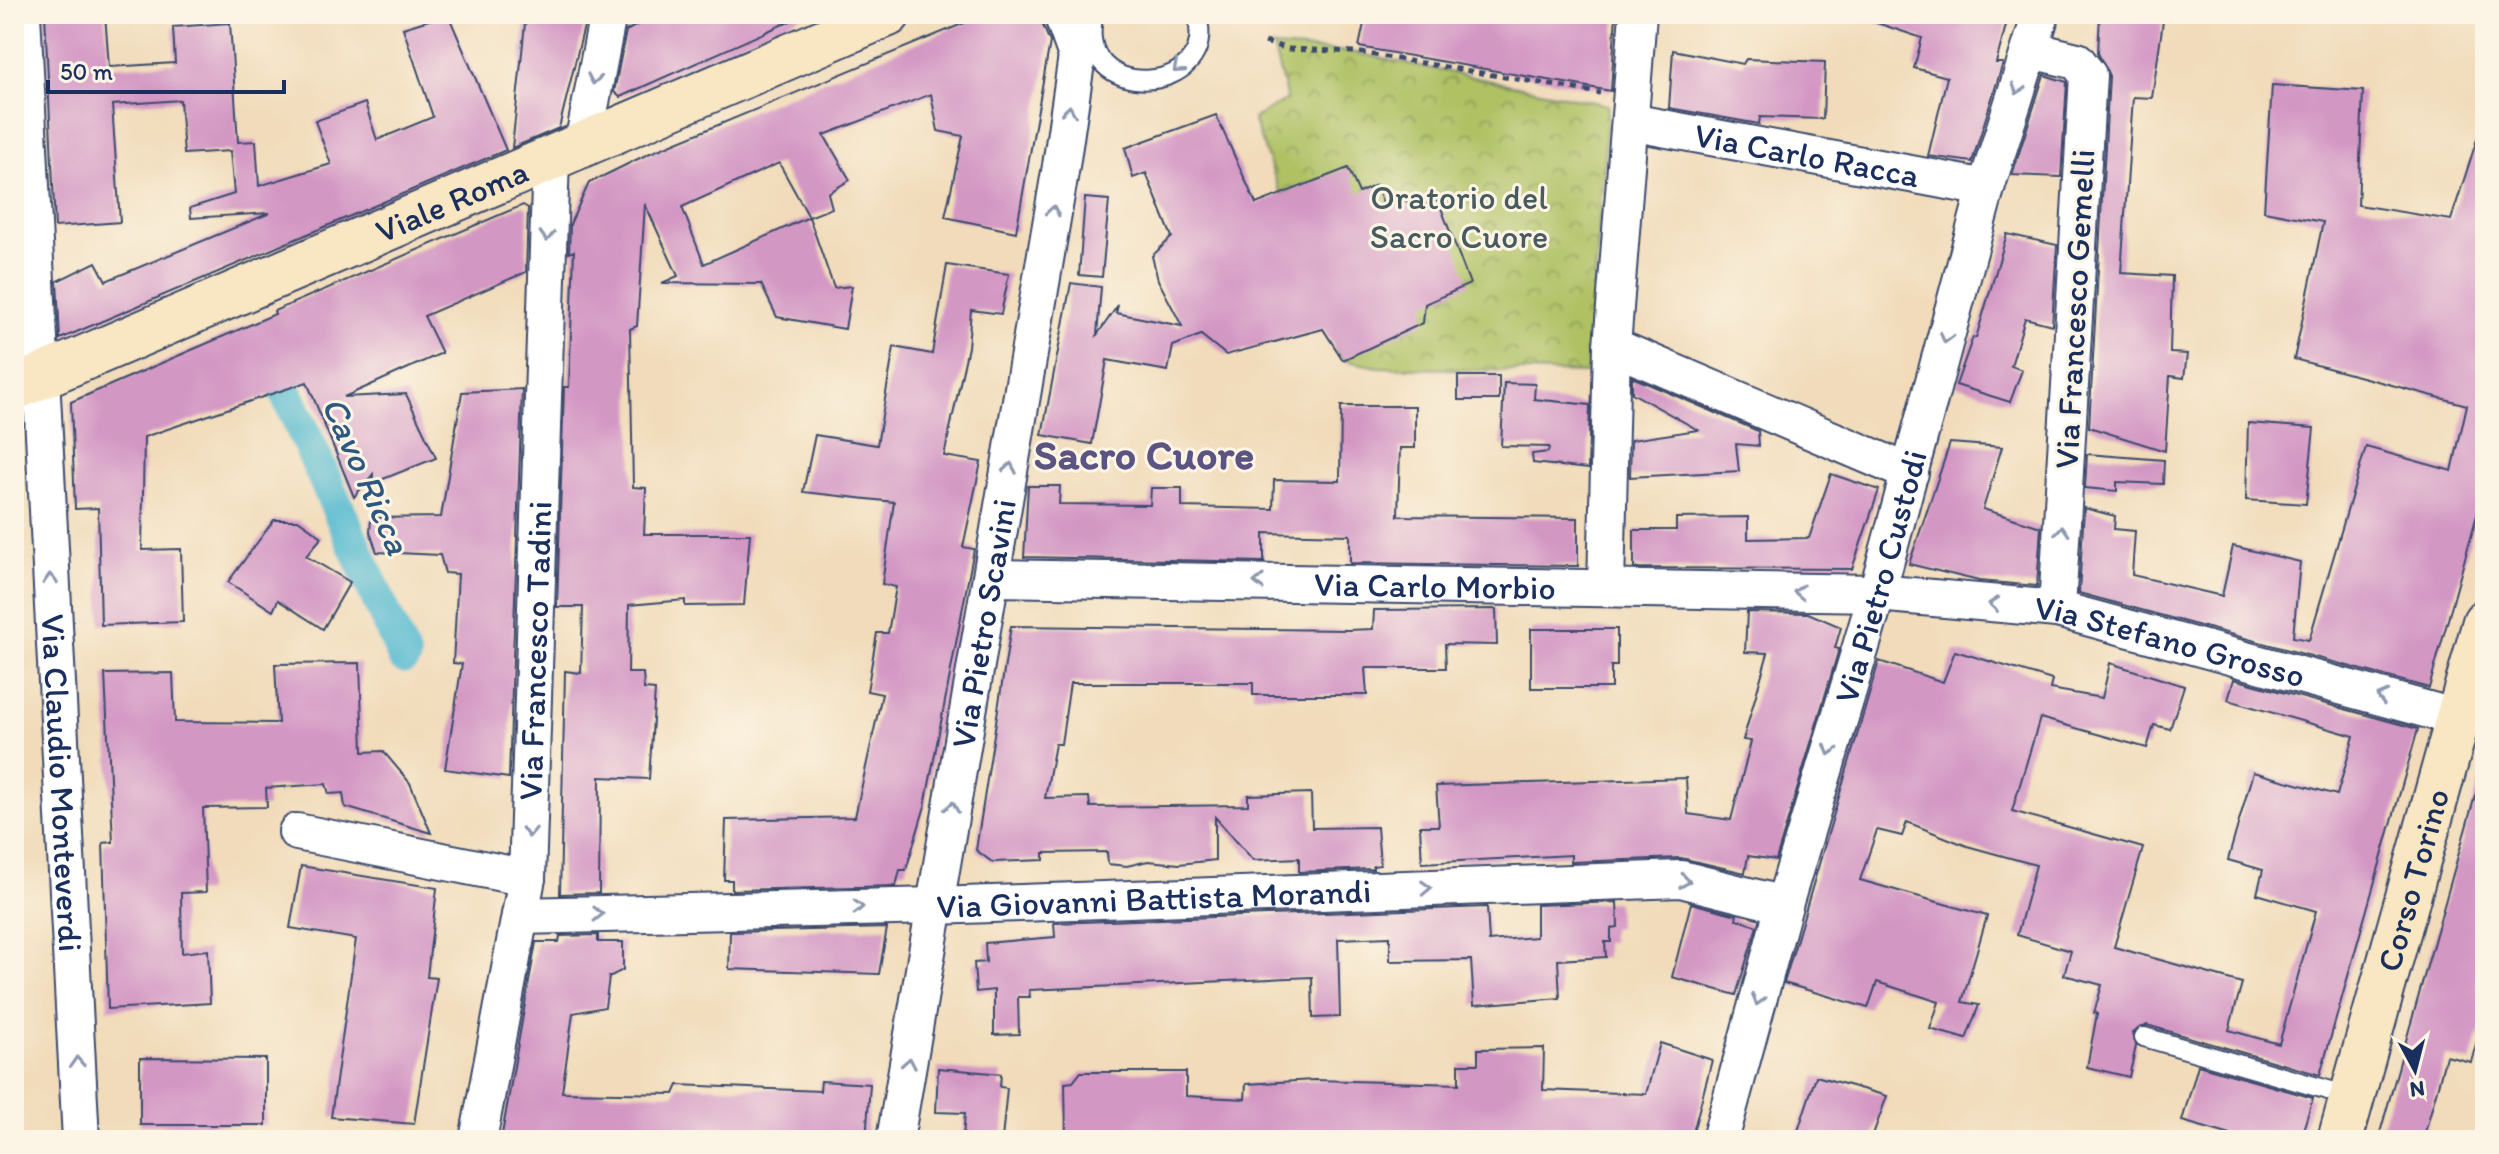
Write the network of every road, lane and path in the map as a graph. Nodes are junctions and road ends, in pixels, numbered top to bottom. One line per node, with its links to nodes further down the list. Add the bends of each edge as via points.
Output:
1 (22, 14): 16 (street, Via Claudio Monteverdi)
2 (608, 14): 13 (street, Via Francesco Tadini, one-way to 13)
3 (888, 14): 13 (street, Viale Roma)
4 (1062, 14): 11 (street, Via Pietro Scavini)
5 (1094, 14): 11 (lane)
6 (1196, 14): 11 (lane, one-way to 11, via 1193,53 1170,76 1154,81 1121,77)
7 (1638, 14): 12 (street)
8 (2041, 14): 10 (street, Via Pietro Custodi)
9 (1265, 42): 12 (path, via 1288,49 1356,52)
10 (2031, 50): 14 (street, Via Pietro Custodi, one-way to 14); 21 (street, Via Francesco Gemelli, one-way to 10, via 2088,75 2077,61)
11 (1088, 55): 18 (street, Via Pietro Scavini, one-way to 11)
12 (1622, 109): 14 (street, Via Carlo Racca); 15 (street)
13 (567, 151): 16 (street, Viale Roma); 25 (street, Via Francesco Tadini, one-way to 25)
14 (1986, 188): 17 (street, Via Pietro Custodi, one-way to 17)
15 (1612, 346): 17 (street); 19 (street)
16 (26, 383): 31 (street, Via Claudio Monteverdi, one-way to 16)
17 (1910, 473): 20 (street, Via Pietro Custodi)
18 (991, 578): 19 (street, Via Carlo Morbio, one-way to 18); 27 (street, Via Pietro Scavini, one-way to 18)
19 (1606, 587): 20 (street, Via Carlo Morbio, one-way to 19)
20 (1877, 593): 21 (street, Via Stefano Grosso, one-way to 20); 26 (street, Via Pietro Custodi, one-way to 26)
21 (2057, 609): 23 (street, Via Stefano Grosso, one-way to 21)
22 (2485, 622): 23 (street, Corso Torino)
23 (2458, 718): 30 (street, Corso Torino)
24 (297, 832): 25 (street)
25 (527, 878): 28 (street, Via Francesco Tadini)
26 (1784, 905): 27 (street, Via Giovanni Battista Morandi, one-way to 26, via 1681,879); 34 (street, Via Pietro Custodi, one-way to 34)
27 (935, 906): 28 (street, Via Giovanni Battista Morandi, one-way to 27); 33 (street, Via Pietro Scavini, one-way to 27)
28 (520, 916): 32 (street, Via Francesco Tadini)
29 (2144, 1037): 30 (lane)
30 (2352, 1097): 35 (street, Corso Torino)
31 (81, 1140)
32 (478, 1140)
33 (895, 1140)
34 (1720, 1140)
35 (2340, 1140)

